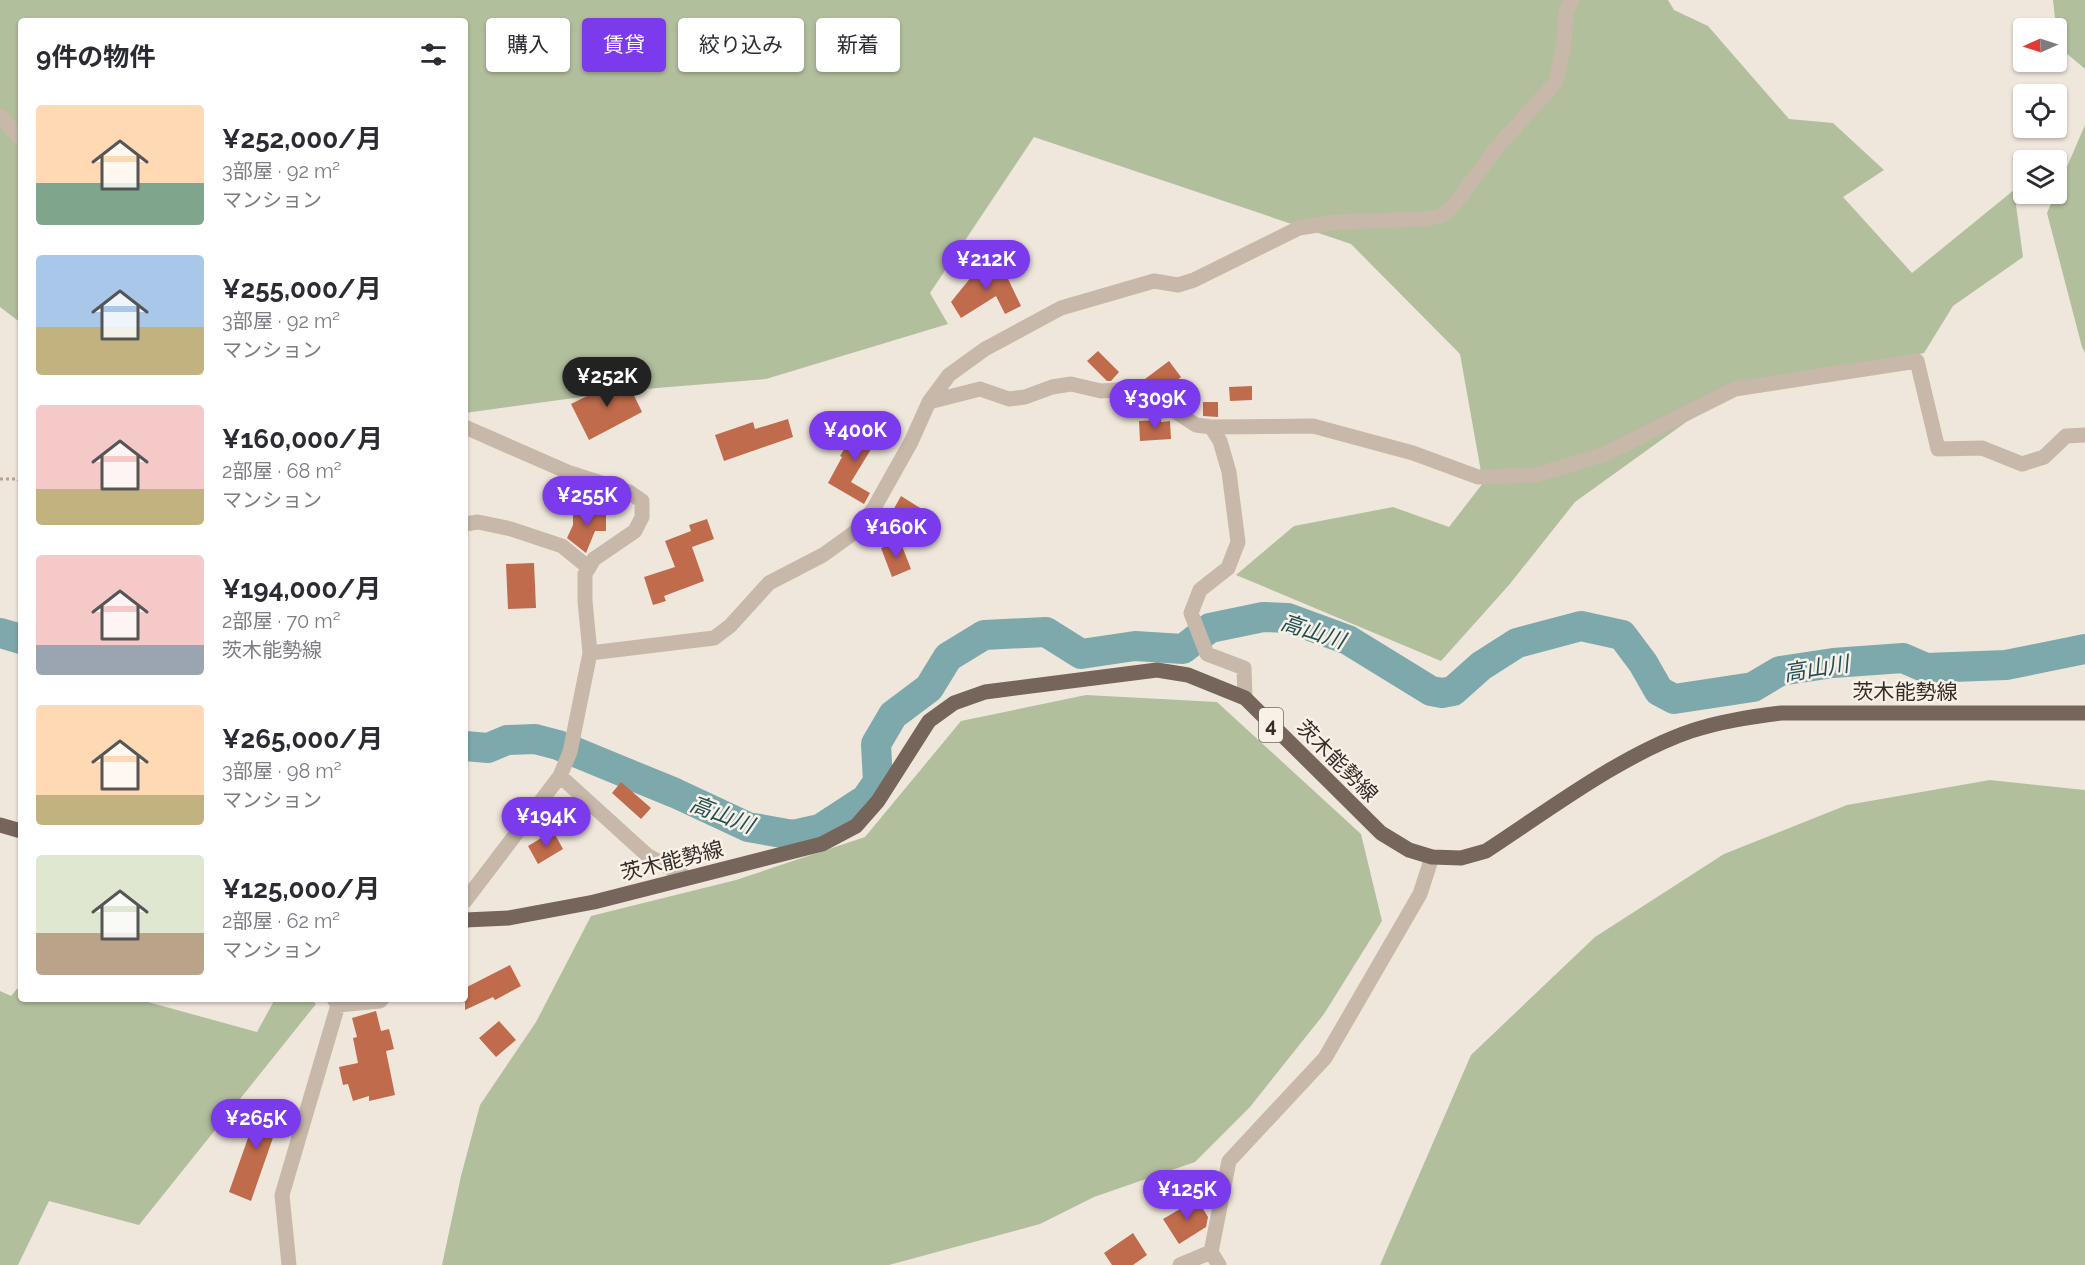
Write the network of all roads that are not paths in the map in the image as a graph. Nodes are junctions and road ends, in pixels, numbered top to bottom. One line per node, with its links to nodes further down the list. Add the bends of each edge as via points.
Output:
1 (1572, 0): 4 (street, via 1566,12 1557,82 1441,216 1299,228 1194,280 1178,285 1154,281 1061,308 985,349 949,375)
2 (0, 116): 3 (street)
3 (18, 136)
4 (929, 402): 5 (street, via 980,389 1009,399 1071,384 1101,391 1131,389 1196,425); 10 (street, via 874,508 855,532 823,555 769,582 730,626 714,638)
5 (1211, 427): 7 (street, via 1313,426 1413,453 1478,477 1536,475 1605,454 1735,389 1917,361 1938,449 1982,448 2022,464 2043,457 2066,436); 11 (street, via 1220,441 1228,472 1238,542 1228,568 1200,590 1191,614 1207,654 1244,668)
6 (468, 428): 9 (street, via 642,501 642,517 634,531 594,559)
7 (2085, 435)
8 (468, 524): 9 (street, via 511,529 562,546)
9 (589, 568): 10 (street, via 585,574 585,601)
10 (590, 653): 13 (street, via 570,752)
11 (1245, 698): 16 (main road, 茨木能勢線 / 4, via 1381,833 1409,850); 17 (main road, 茨木能勢線 / 4, via 1188,675 1157,670 986,692 954,703 929,721 878,801 856,826 822,844)
12 (2085, 713): 16 (main road, 茨木能勢線 / 4, via 1781,713 1731,719 1690,731 1627,759 1486,851 1461,858)
13 (560, 776): 17 (street, via 647,855); 18 (street)
14 (0, 825): 15 (main road)
15 (18, 830)
16 (1432, 857): 21 (street, via 1420,894 1324,1058 1229,1161)
17 (687, 878): 19 (main road, 茨木能勢線 / 4, via 594,902 509,918)
18 (468, 897)
19 (468, 920)
20 (336, 1002): 22 (street, via 282,1196)
21 (1215, 1258): 23 (street)
22 (289, 1265)
23 (1180, 1265)

